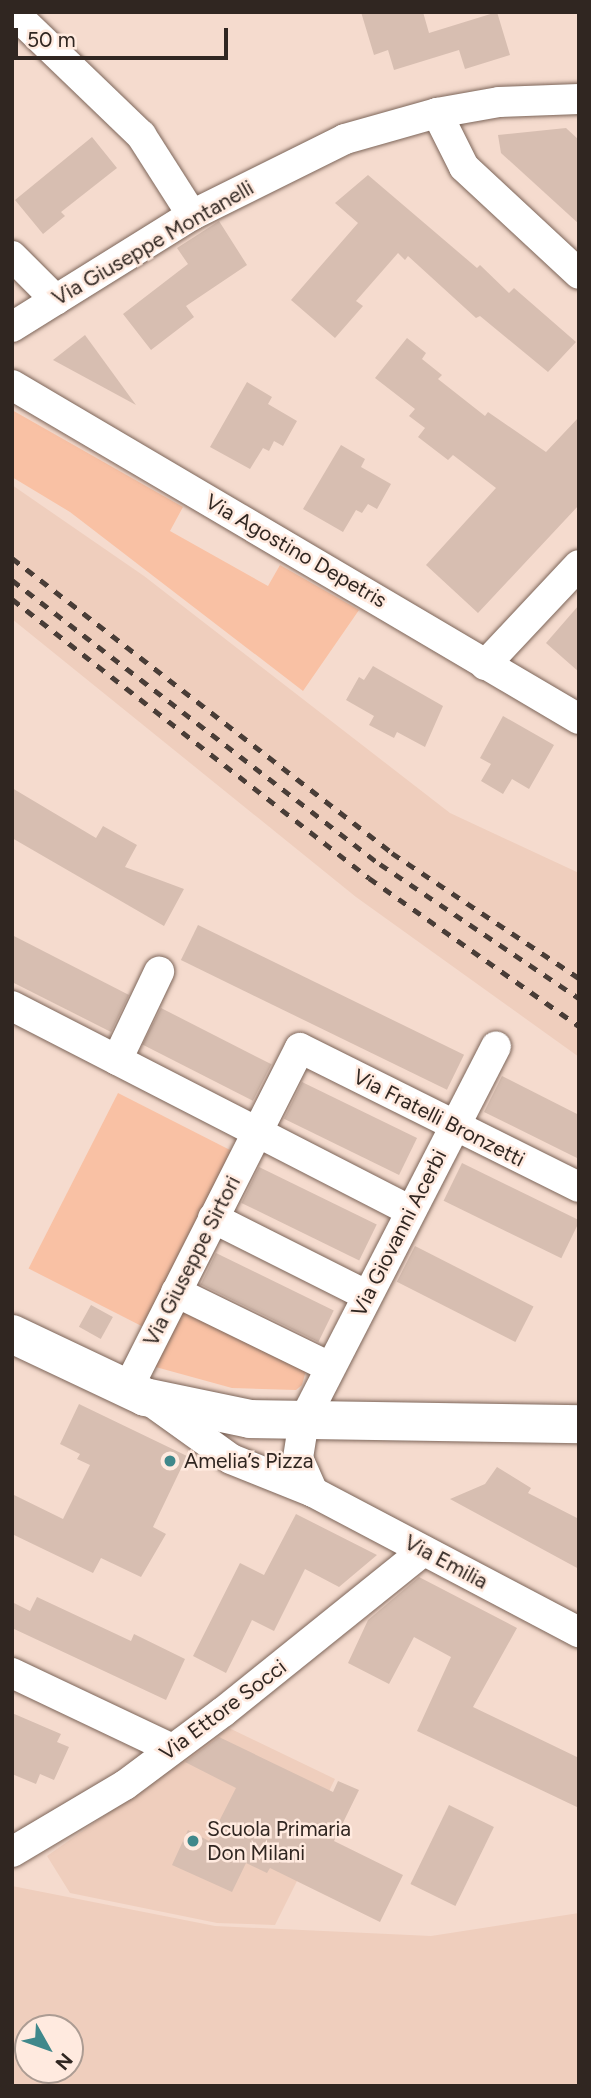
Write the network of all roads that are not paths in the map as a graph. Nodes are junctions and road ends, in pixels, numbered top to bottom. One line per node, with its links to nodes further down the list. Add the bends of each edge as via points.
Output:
1 (13, 12): 4 (street, via 141,135)
2 (579, 99): 3 (street, Via Giuseppe Montanelli, via 538,97)
3 (437, 113): 4 (street, Via Giuseppe Montanelli, via 345,139); 6 (street, via 464,167)
4 (192, 215): 7 (street, Via Giuseppe Montanelli)
5 (12, 256): 7 (street)
6 (579, 274)
7 (55, 299): 8 (street, Via Giuseppe Montanelli)
8 (12, 327)
9 (12, 385): 11 (street, Via Agostino Depetris)
10 (579, 565): 11 (street)
11 (485, 665): 12 (street, Via Agostino Depetris)
12 (579, 719)
13 (159, 972): 17 (street)
14 (12, 1006): 17 (street)
15 (496, 1046): 18 (street, Via Giovanni Acerbi)
16 (300, 1048): 18 (street, Via Fratelli Bronzetti); 19 (street, Via Giuseppe Sirtori)
17 (117, 1060): 19 (street)
18 (454, 1125): 20 (street, Via Fratelli Bronzetti); 21 (street, Via Giovanni Acerbi)
19 (256, 1133): 21 (street); 22 (street, Via Giuseppe Sirtori)
20 (579, 1187)
21 (409, 1210): 24 (street, Via Giovanni Acerbi)
22 (213, 1218): 23 (street, Via Giuseppe Sirtori); 24 (street)
23 (176, 1293): 26 (street); 27 (street, Via Giuseppe Sirtori)
24 (366, 1295): 26 (street, Via Giovanni Acerbi)
25 (12, 1334): 27 (main road, Via Emilia)
26 (330, 1367): 29 (street, Via Giovanni Acerbi)
27 (136, 1393): 28 (main road, Via Emilia); 31 (street, Via Emilia)
28 (250, 1419): 29 (main road, Via Emilia); 31 (street, via 239,1443)
29 (304, 1420): 30 (main road, Via Emilia); 32 (street, via 298,1458)
30 (577, 1423)
31 (240, 1464): 32 (street, Via Emilia)
32 (313, 1492): 33 (street, Via Emilia)
33 (423, 1551): 34 (street, Via Emilia); 36 (street, Via Ettore Socci)
34 (579, 1632)
35 (12, 1673): 36 (street)
36 (172, 1749): 37 (street, Via Ettore Socci, via 125,1785)
37 (12, 1852)

